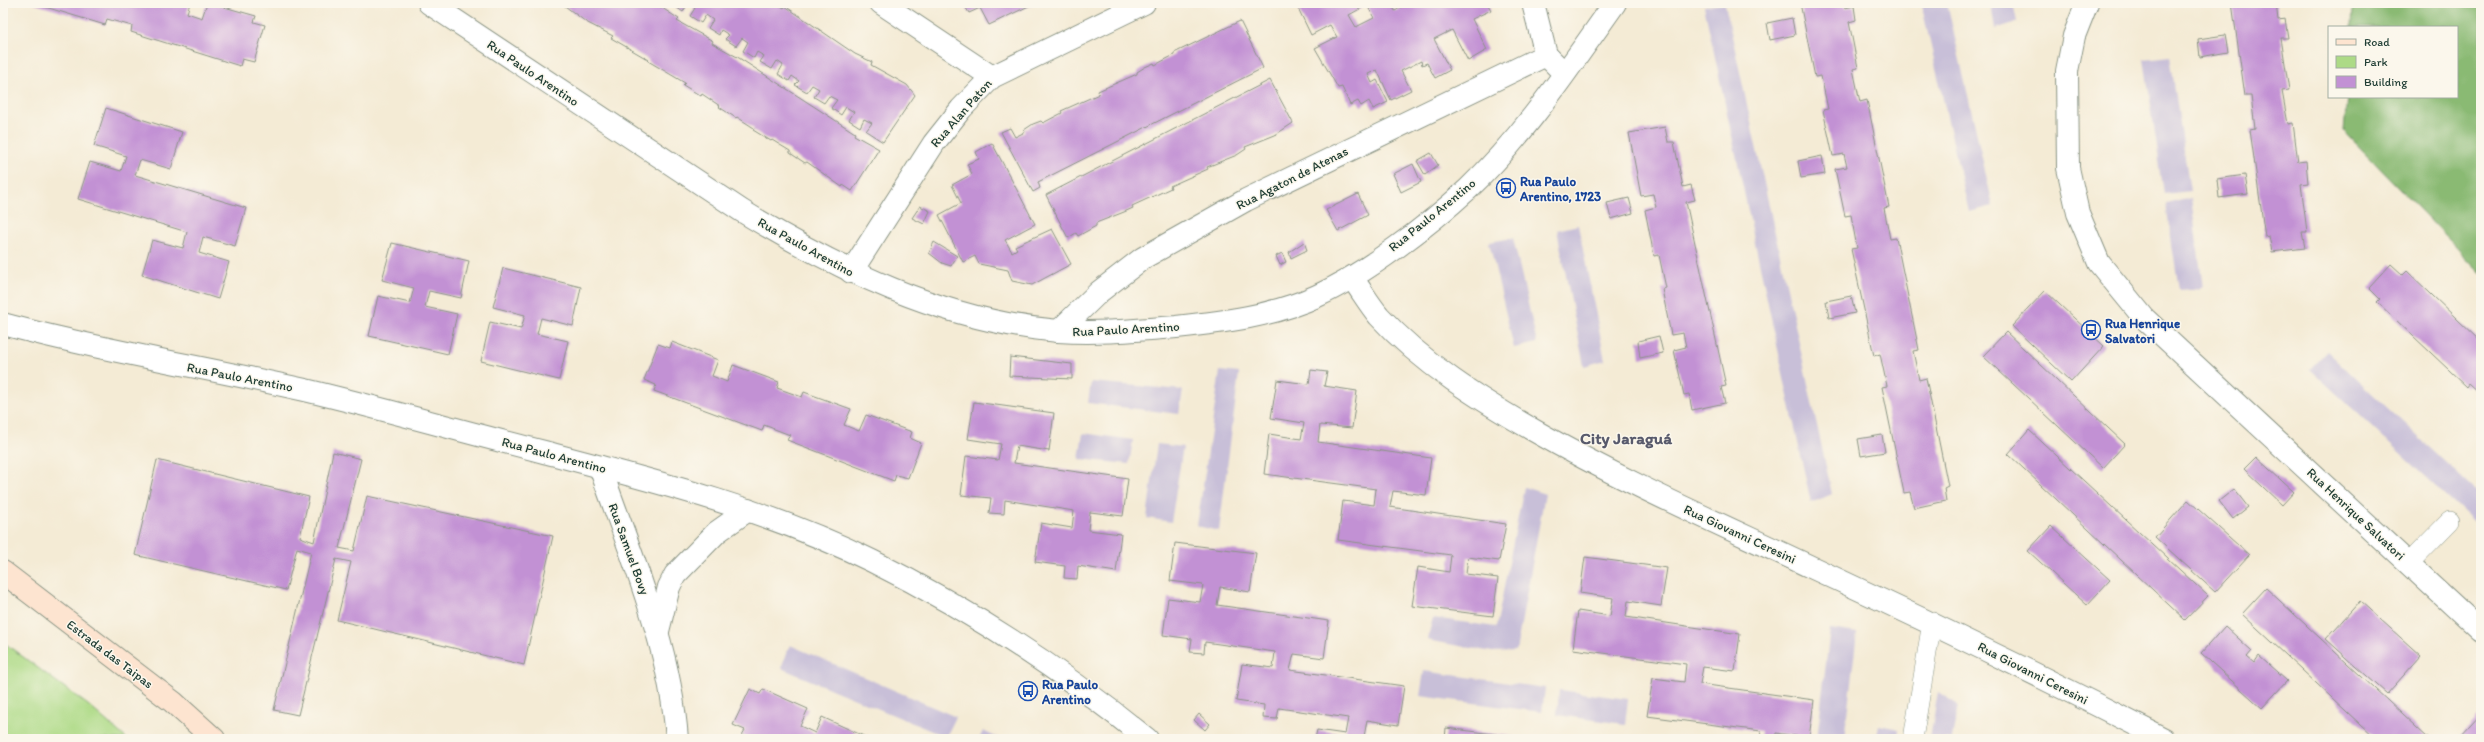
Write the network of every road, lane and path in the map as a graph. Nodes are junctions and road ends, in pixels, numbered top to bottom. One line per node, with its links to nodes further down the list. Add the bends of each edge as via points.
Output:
1 (429, 3): 10 (street, Rua Paulo Arentino, via 742,211 793,242)
2 (881, 3): 9 (street)
3 (1144, 3): 9 (street, Rua Alan Paton)
4 (1533, 3): 7 (street)
5 (1615, 3): 8 (street, Rua Paulo Arentino)
6 (2087, 3): 17 (street, Rua Henrique Salvatori, via 2074,36 2067,71 2068,168 2078,214 2099,263 2144,318)
7 (1546, 55): 8 (street); 13 (street, Rua Agaton de Atenas, via 1246,200 1143,258 1099,292)
8 (1564, 73): 11 (street, Rua Paulo Arentino, via 1508,145 1468,189)
9 (992, 76): 10 (street, Rua Alan Paton, via 961,109 934,144)
10 (851, 272): 13 (street, Rua Paulo Arentino, via 920,300 961,313 1002,323)
11 (1352, 278): 13 (street, Rua Paulo Arentino, via 1316,296 1270,313 1206,324 1128,331); 19 (street, Rua Giovanni Ceresini, via 1378,315 1403,339 1484,402 1638,487)
12 (3, 324): 14 (street, Rua Paulo Arentino, via 100,348 304,390)
13 (1059, 331)
14 (600, 467): 15 (street, Rua Paulo Arentino); 20 (street, Rua Samuel Bovy)
15 (748, 510): 20 (street, Rua Samuel Bovy, via 717,532 675,574 669,587); 24 (street, Rua Paulo Arentino, via 872,561 959,610 1090,695)
16 (2450, 521): 17 (lane)
17 (2409, 563): 21 (street, Rua Henrique Salvatori)
18 (3, 572): 22 (main road, Estrada das Taipas, via 173,702)
19 (1932, 622): 25 (lane); 26 (street, Rua Giovanni Ceresini)
20 (658, 631): 23 (street, Rua Samuel Bovy, via 675,705)
21 (2481, 631)
22 (214, 739)
23 (677, 739)
24 (1147, 739)
25 (1913, 739)
26 (2164, 739)

